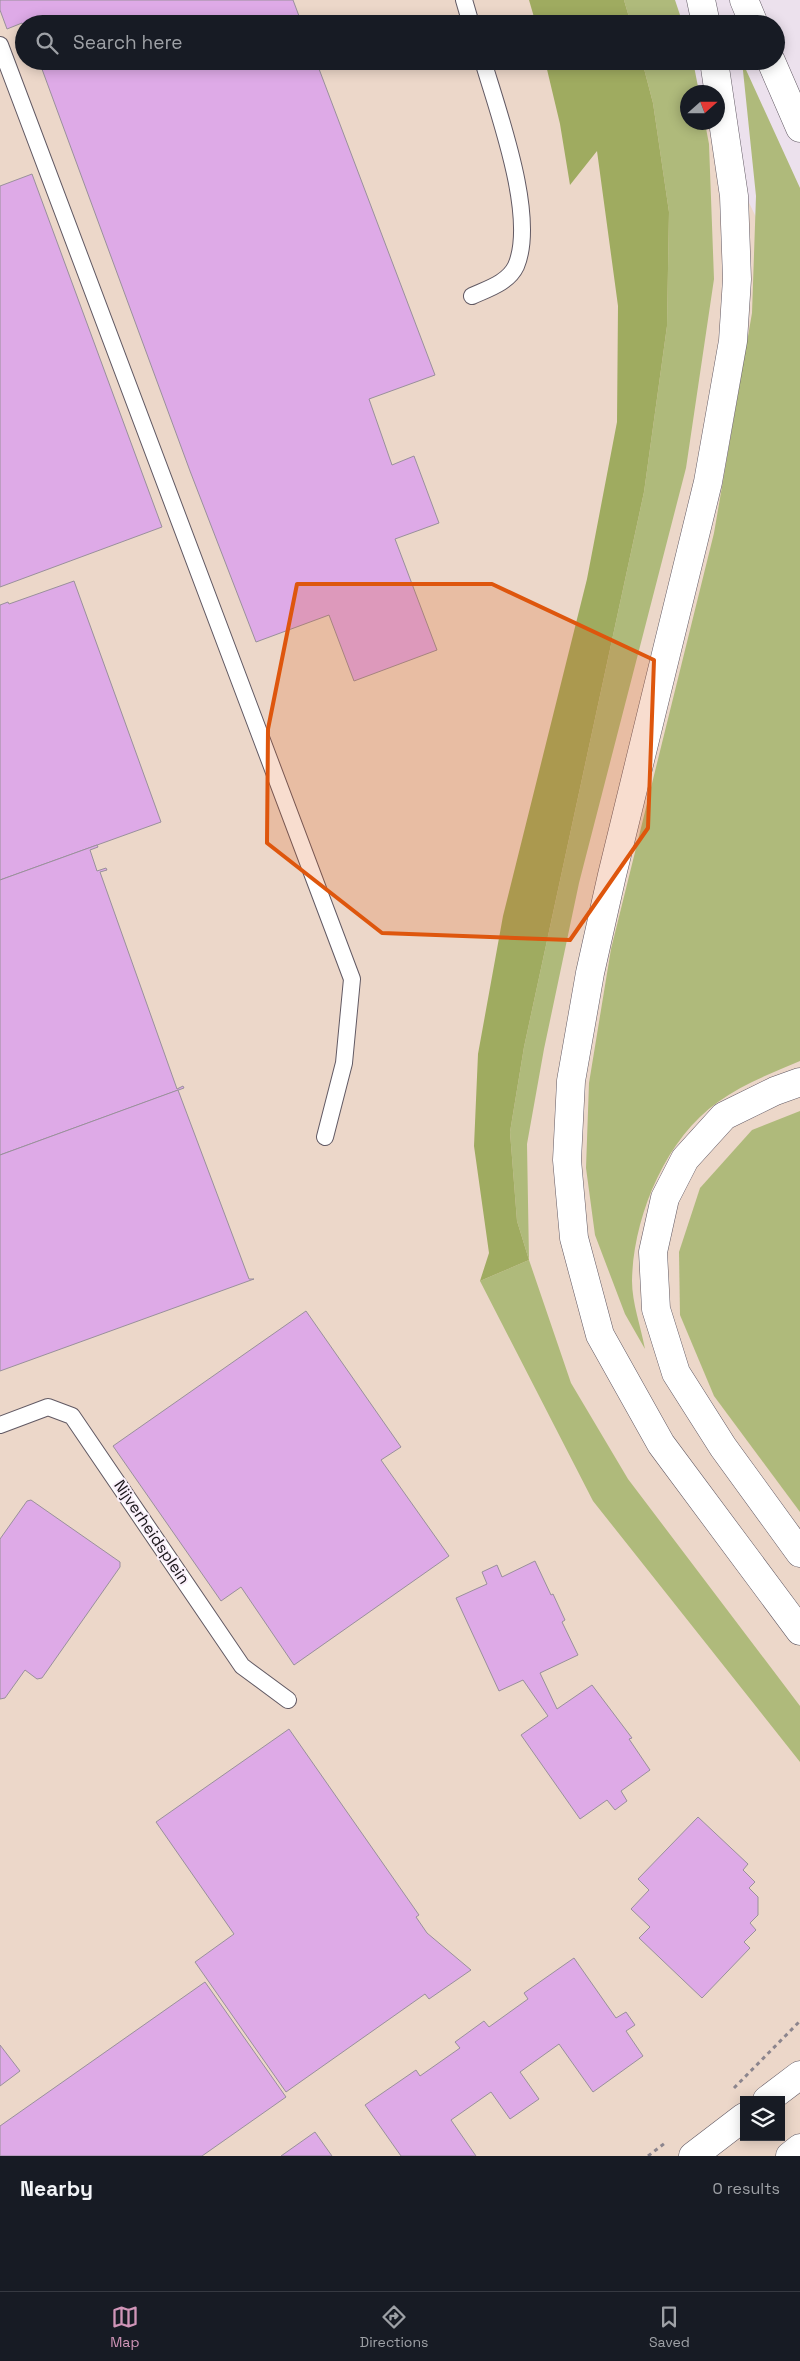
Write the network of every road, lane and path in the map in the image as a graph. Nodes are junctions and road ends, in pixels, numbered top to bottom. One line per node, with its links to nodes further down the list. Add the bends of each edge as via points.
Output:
1 (464, 0): 4 (lane)
2 (701, 0): 5 (main road)
3 (744, 0): 6 (main road)
4 (468, 15)
5 (704, 15)
6 (750, 15)
7 (0, 45): 14 (lane, via 352,979 344,1063)
8 (486, 70): 12 (lane, via 517,176 522,238 516,267 504,281)
9 (715, 70): 17 (main road, via 734,196 737,279 733,341 708,482 590,973 571,1081 567,1160 574,1238 600,1335 660,1444)
10 (775, 70): 11 (main road)
11 (800, 128)
12 (472, 296)
13 (800, 1082): 16 (main road, via 775,1090 724,1116 685,1159 665,1198 653,1252 656,1309 676,1373 723,1448)
14 (325, 1137)
15 (0, 1425): 18 (lane, Nijverheidsplein, via 48,1407 72,1416 242,1666)
16 (800, 1553)
17 (800, 1631)
18 (288, 1700)
19 (800, 2075): 20 (main road)
20 (772, 2096)
21 (740, 2120): 23 (main road)
22 (800, 2148): 24 (main road)
23 (693, 2156)
24 (790, 2156)

